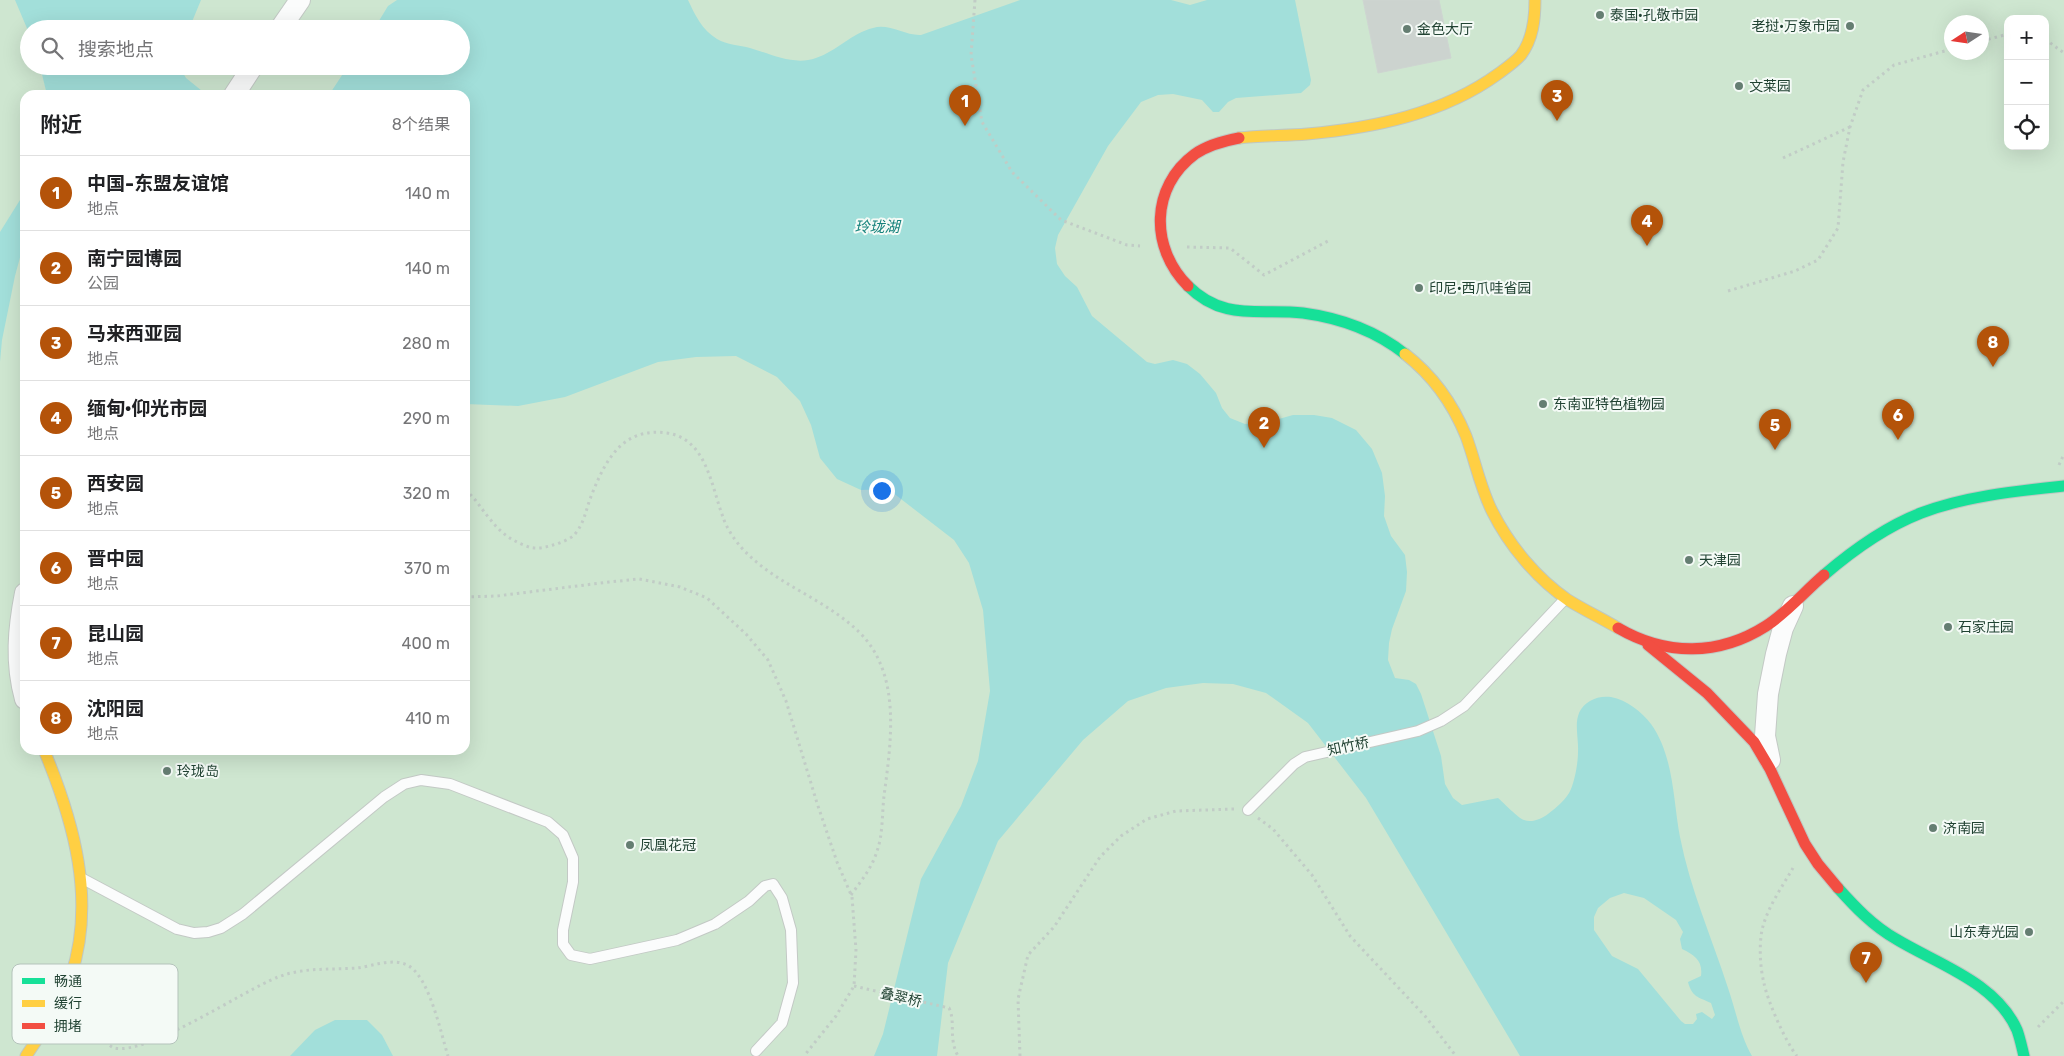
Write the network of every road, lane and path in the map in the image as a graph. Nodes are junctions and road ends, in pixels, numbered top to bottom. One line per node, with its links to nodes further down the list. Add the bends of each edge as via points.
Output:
1 (300, 0): 4 (street)
2 (975, 0): 15 (path, via 971,55 982,122 1012,172 1061,220 1127,245)
3 (1536, 0): 15 (street, via 1531,34 1520,57 1488,83 1455,101 1360,127 1305,135 1264,135 1217,143 1200,150 1176,173 1167,190 1160,219)
4 (283, 20)
5 (2004, 35): 6 (path)
6 (1989, 39)
7 (2049, 42): 9 (path)
8 (1944, 50): 12 (path, via 1894,65 1878,76 1863,90)
9 (2064, 53)
10 (247, 75): 11 (street)
11 (237, 89)
12 (1850, 126): 13 (path); 16 (path, via 1843,162 1838,228 1818,260 1795,271)
13 (1783, 158)
14 (1328, 241): 15 (path, via 1264,275 1230,248)
15 (1163, 246): 20 (street, via 1171,269 1180,279 1224,308 1244,312 1305,313 1341,321 1389,340 1416,363 1438,388 1464,430 1487,500 1502,528 1530,567)
16 (1728, 291)
17 (2064, 486): 21 (street, via 1953,503 1922,512 1892,526 1831,568)
18 (470, 493): 30 (path, via 505,535 525,546 541,549 574,536 585,519 602,472 624,441 646,433 665,433 680,436 693,444 714,488 723,519 739,545 761,567 831,608 859,632 882,668 889,697 891,734 878,850)
19 (470, 597): 30 (path, via 639,579 680,587 707,598 746,634 768,660 786,701 817,804)
20 (1566, 598): 23 (street); 27 (lane, 知竹桥, via 1464,706 1418,731 1305,756)
21 (1795, 600): 23 (street, via 1766,626 1729,642 1698,649); 26 (street, via 1781,636 1768,694 1765,736)
22 (20, 620): 24 (street, via 17,637)
23 (1648, 645): 26 (street, via 1708,693 1755,744)
24 (20, 675)
25 (46, 755): 29 (street, via 68,812)
26 (1773, 774): 28 (street)
27 (1248, 810): 44 (path, via 1176,811 1147,819 1121,836 1100,858 1054,927 1028,954 1018,999); 45 (path, via 1273,829 1312,875 1350,936)
28 (1806, 846): 35 (street, via 1838,887 1875,924 1923,956 1967,977 1996,1000); 46 (path, via 1773,903 1762,930 1764,984 1777,1019)
29 (82, 879): 31 (street, via 78,951); 39 (lane, via 177,929 194,934 208,932 221,928 242,914 404,784 421,780 450,784 548,822 563,834 573,858 573,882 563,944 571,955 590,959 676,940 715,924 765,886 774,884 782,898 790,930 792,982 782,1022)
30 (851, 895): 32 (path, via 856,950)
31 (74, 964)
32 (854, 986): 42 (path, via 836,1016); 43 (path, 叠翠桥, via 949,1008 952,1014 951,1036)
33 (2064, 1001): 35 (path)
34 (178, 1034): 41 (path, via 278,977 307,969 357,968 395,962 410,966 421,978)
35 (2022, 1039): 47 (street)
36 (34, 1044): 40 (street)
37 (106, 1044): 38 (path, via 115,1050)
38 (149, 1044)
39 (756, 1051)
40 (26, 1056)
41 (448, 1056)
42 (804, 1056)
43 (958, 1056)
44 (1020, 1056)
45 (1456, 1056)
46 (1798, 1056)
47 (2024, 1056)

